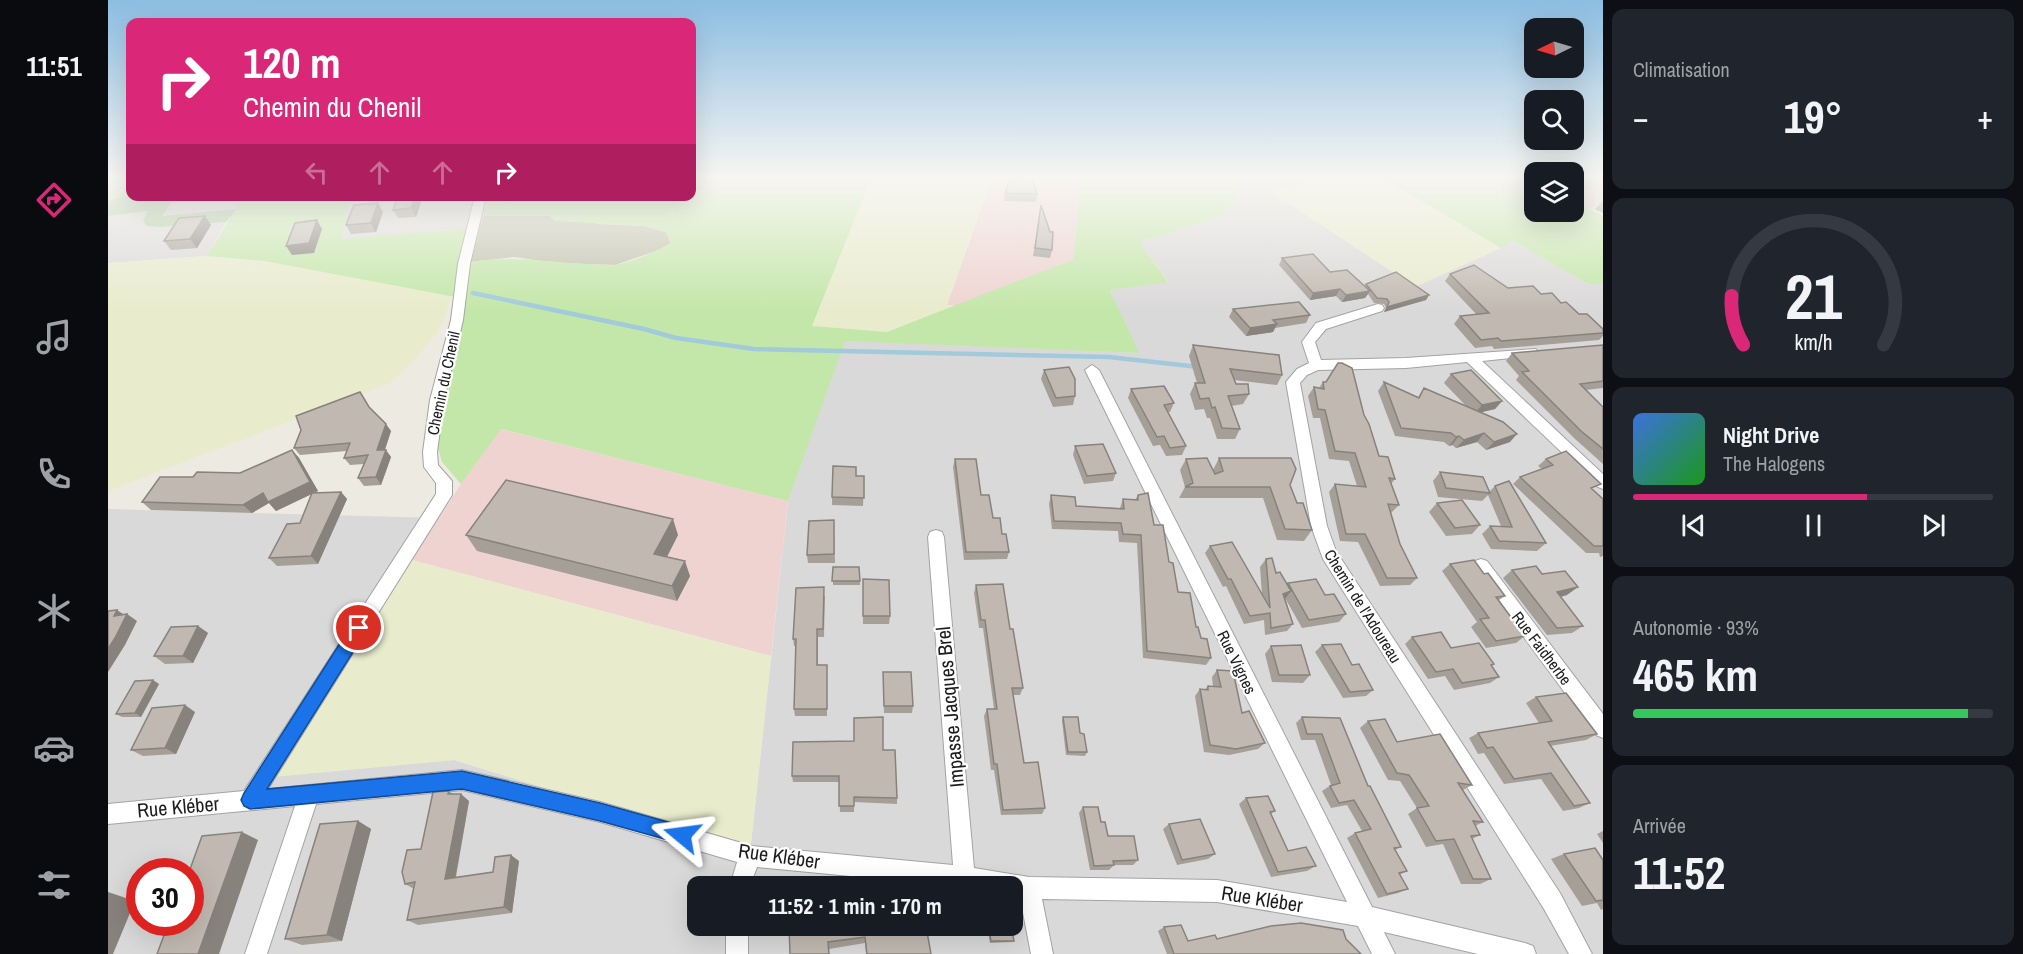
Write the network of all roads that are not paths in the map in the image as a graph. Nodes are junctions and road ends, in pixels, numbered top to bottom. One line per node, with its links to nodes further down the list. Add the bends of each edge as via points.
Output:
1 (475, 223): 12 (street, Chemin du Chenil, via 464,264 457,320 436,400 430,452 431,467 444,481 444,495)
2 (1378, 308): 5 (street, via 1321,326 1308,342)
3 (1548, 351): 4 (street)
4 (1470, 357): 5 (street); 7 (street)
5 (1316, 365): 27 (street, Chemin de l'Adoureau, via 1293,382 1319,526 1329,554 1545,891)
6 (1092, 370): 20 (street, Rue Vignes)
7 (1603, 483)
8 (936, 537): 17 (street, Impasse Jacques Brel)
9 (1480, 566): 10 (street, Rue Faidherbe)
10 (1603, 729)
11 (309, 794): 12 (street, Rue Kléber); 14 (street, Rue Kléber, via 462,780 600,812); 22 (street)
12 (250, 800): 13 (street, Rue Kléber)
13 (108, 814)
14 (752, 856): 15 (street); 16 (street, Rue Kléber)
15 (742, 876)
16 (954, 876)
17 (964, 876)
18 (1023, 887): 19 (street, Rue Kléber)
19 (1029, 888): 20 (street, Rue Kléber, via 1217,891); 24 (street)
20 (1364, 916): 25 (street, Rue Vignes); 26 (street, Rue Kléber)
21 (737, 936): 23 (street)
22 (256, 954)
23 (737, 954)
24 (1042, 954)
25 (1384, 954)
26 (1525, 954)
27 (1581, 954)

